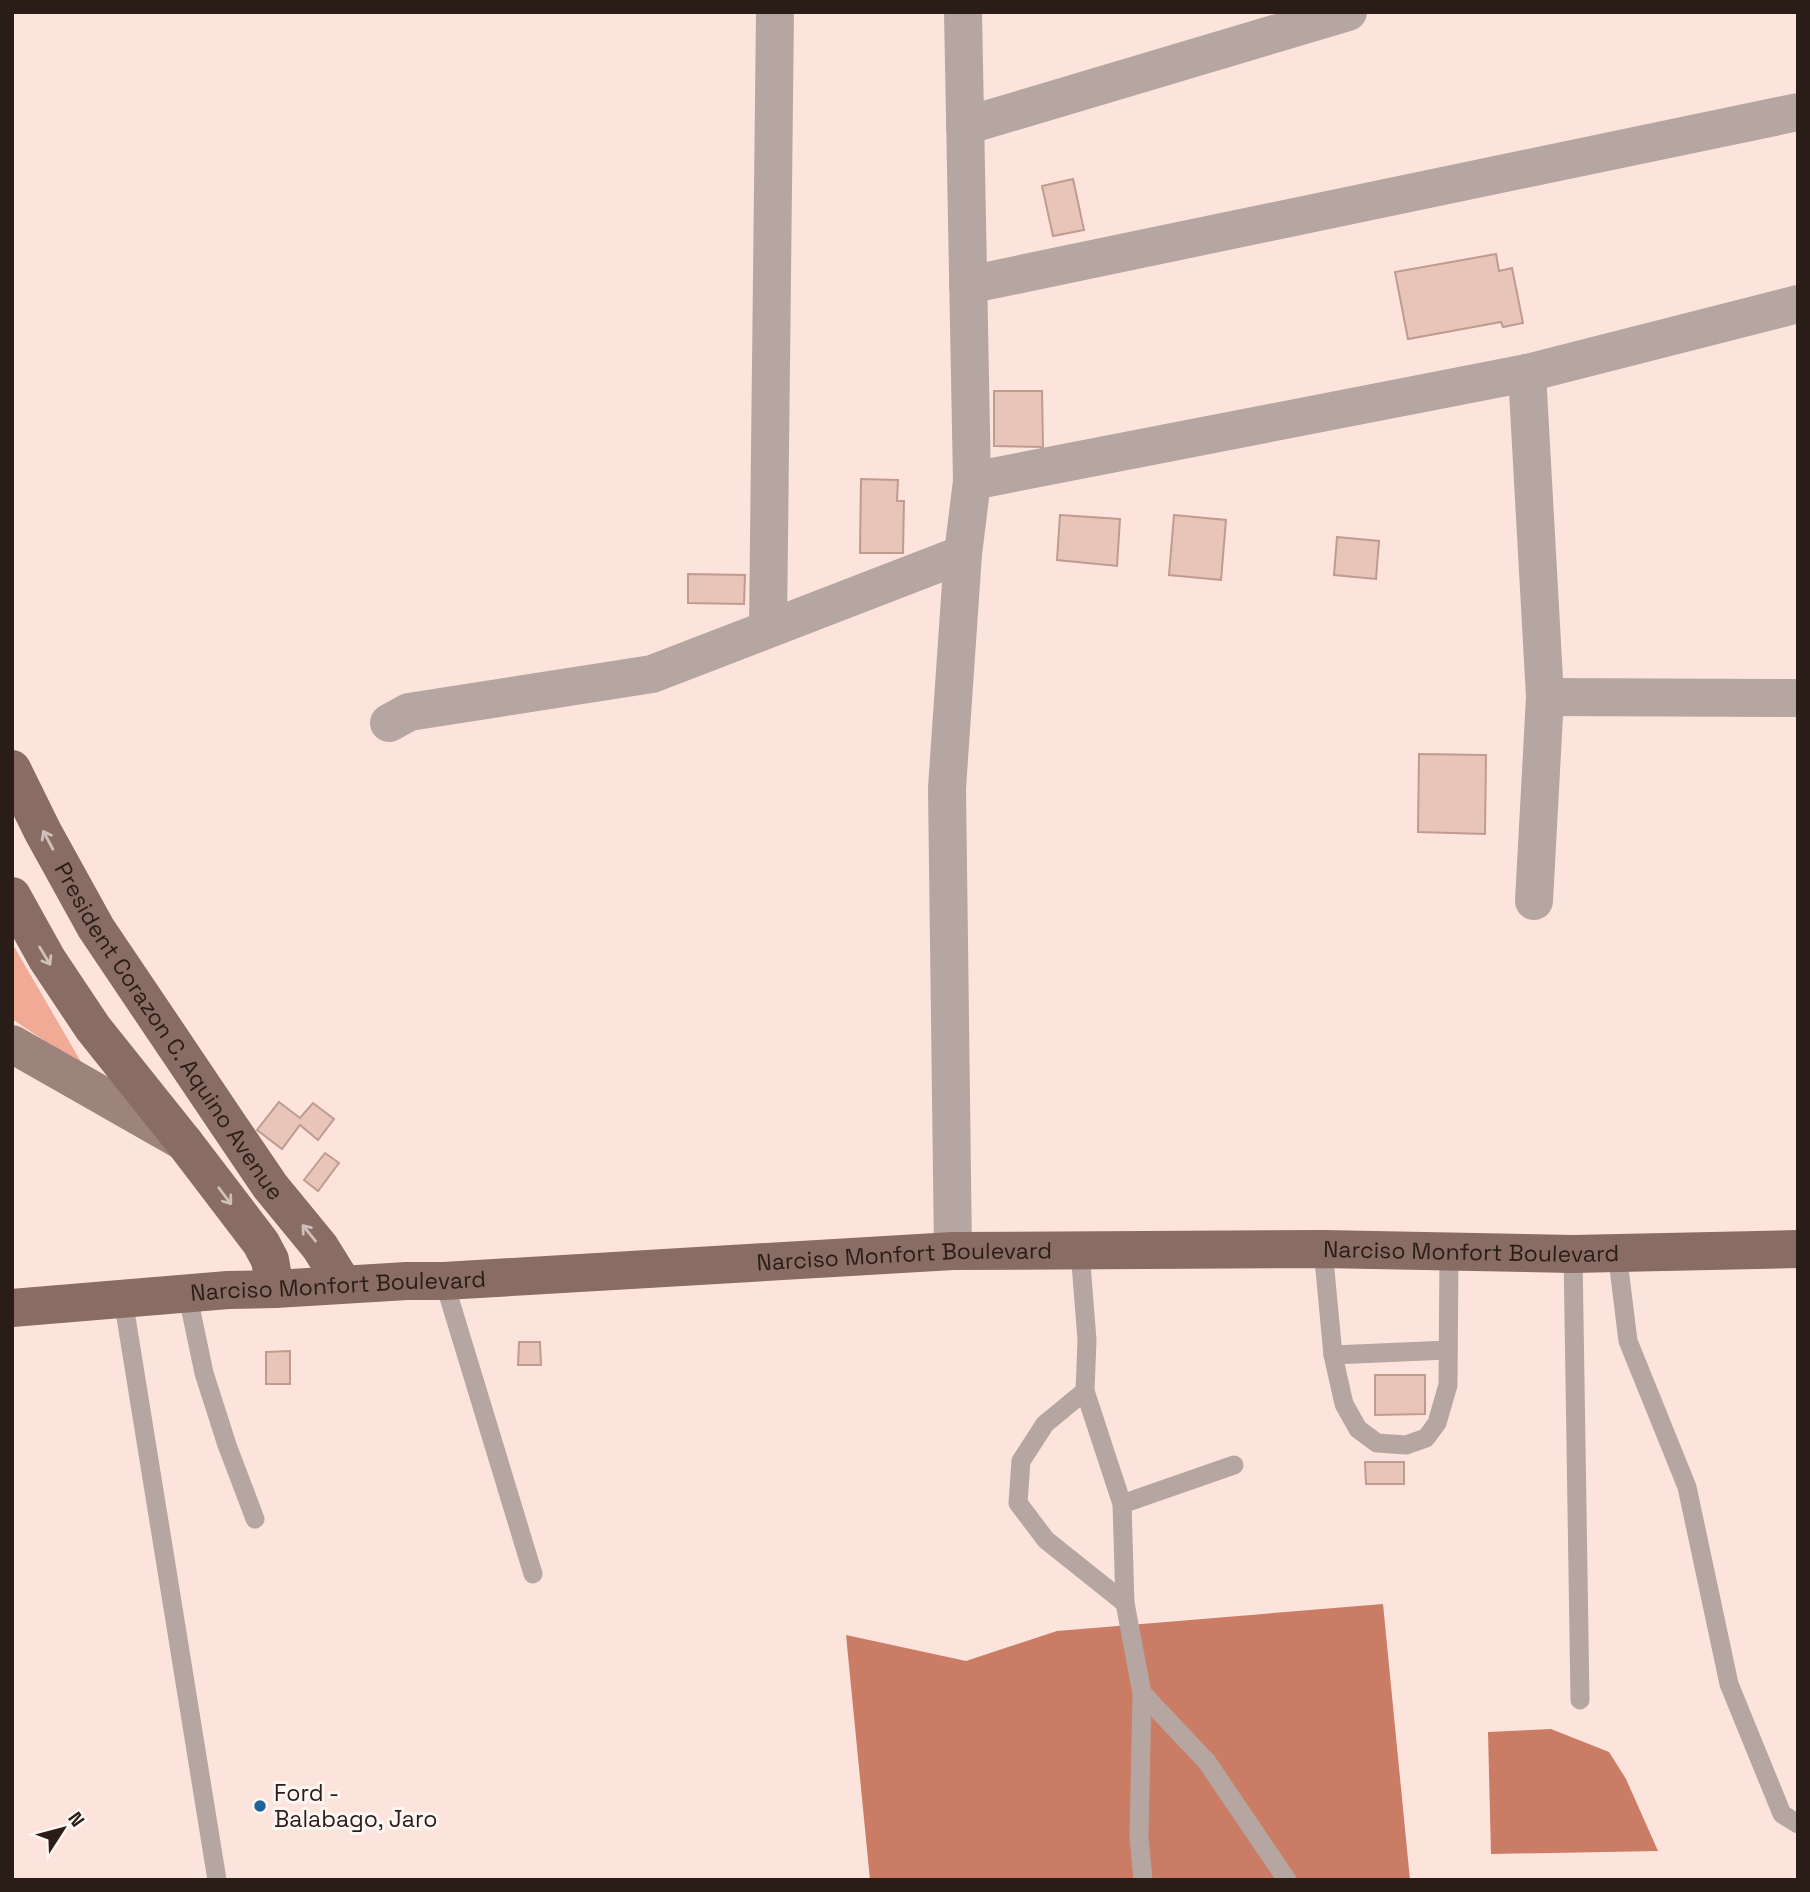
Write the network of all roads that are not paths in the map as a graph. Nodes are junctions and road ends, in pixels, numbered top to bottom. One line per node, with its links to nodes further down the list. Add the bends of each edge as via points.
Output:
1 (775, 12): 11 (street)
2 (963, 12): 5 (street)
3 (1348, 12): 5 (street)
4 (1798, 112): 6 (street)
5 (965, 126): 6 (street)
6 (968, 285): 9 (street)
7 (1798, 304): 8 (street)
8 (1527, 373): 9 (street); 12 (street)
9 (972, 481): 10 (street)
10 (964, 554): 11 (street); 22 (street, via 947,788)
11 (768, 628): 14 (street, via 652,674 409,712)
12 (1545, 697): 13 (street); 17 (street)
13 (1798, 698)
14 (389, 723)
15 (12, 769): 28 (main road, President Corazon C. Aquino Avenue, one-way to 15, via 320,1247 270,1186 96,928)
16 (12, 896): 19 (main road, President Corazon C. Aquino Avenue, one-way to 19, via 93,1028)
17 (1534, 901)
18 (12, 1044): 19 (main road)
19 (184, 1142): 29 (main road, President Corazon C. Aquino Avenue, one-way to 29, via 261,1243 270,1260)
20 (1798, 1249): 25 (main road, Narciso Monfort Boulevard)
21 (1323, 1250): 23 (main road, Narciso Monfort Boulevard); 24 (main road, Narciso Monfort Boulevard); 34 (lane)
22 (953, 1251): 23 (main road, Narciso Monfort Boulevard); 27 (main road, Narciso Monfort Boulevard)
23 (1080, 1251): 35 (lane, via 1087,1340)
24 (1449, 1251): 26 (main road, Narciso Monfort Boulevard); 33 (lane)
25 (1617, 1252): 26 (main road, Narciso Monfort Boulevard); 43 (lane, via 1628,1341 1687,1487 1730,1685 1782,1814)
26 (1573, 1254): 42 (lane)
27 (444, 1281): 28 (main road, Narciso Monfort Boulevard); 39 (lane)
28 (343, 1284): 29 (main road, Narciso Monfort Boulevard)
29 (275, 1289): 30 (main road, Narciso Monfort Boulevard)
30 (187, 1292): 31 (main road, Narciso Monfort Boulevard); 38 (lane, via 204,1373)
31 (123, 1299): 32 (main road, Narciso Monfort Boulevard); 44 (lane)
32 (12, 1308)
33 (1448, 1350): 34 (lane); 34 (lane, via 1448,1385 1437,1423 1426,1438 1406,1445 1377,1443 1358,1429 1344,1404)
34 (1334, 1355)
35 (1085, 1391): 37 (lane); 40 (lane, via 1045,1424 1021,1461 1018,1503 1046,1540)
36 (1234, 1465): 37 (lane)
37 (1122, 1504): 40 (lane)
38 (255, 1519)
39 (533, 1574)
40 (1125, 1603): 41 (lane)
41 (1142, 1693): 45 (lane, via 1139,1837); 46 (lane, via 1207,1762)
42 (1580, 1700)
43 (1798, 1824)
44 (217, 1880)
45 (1143, 1880)
46 (1287, 1880)

